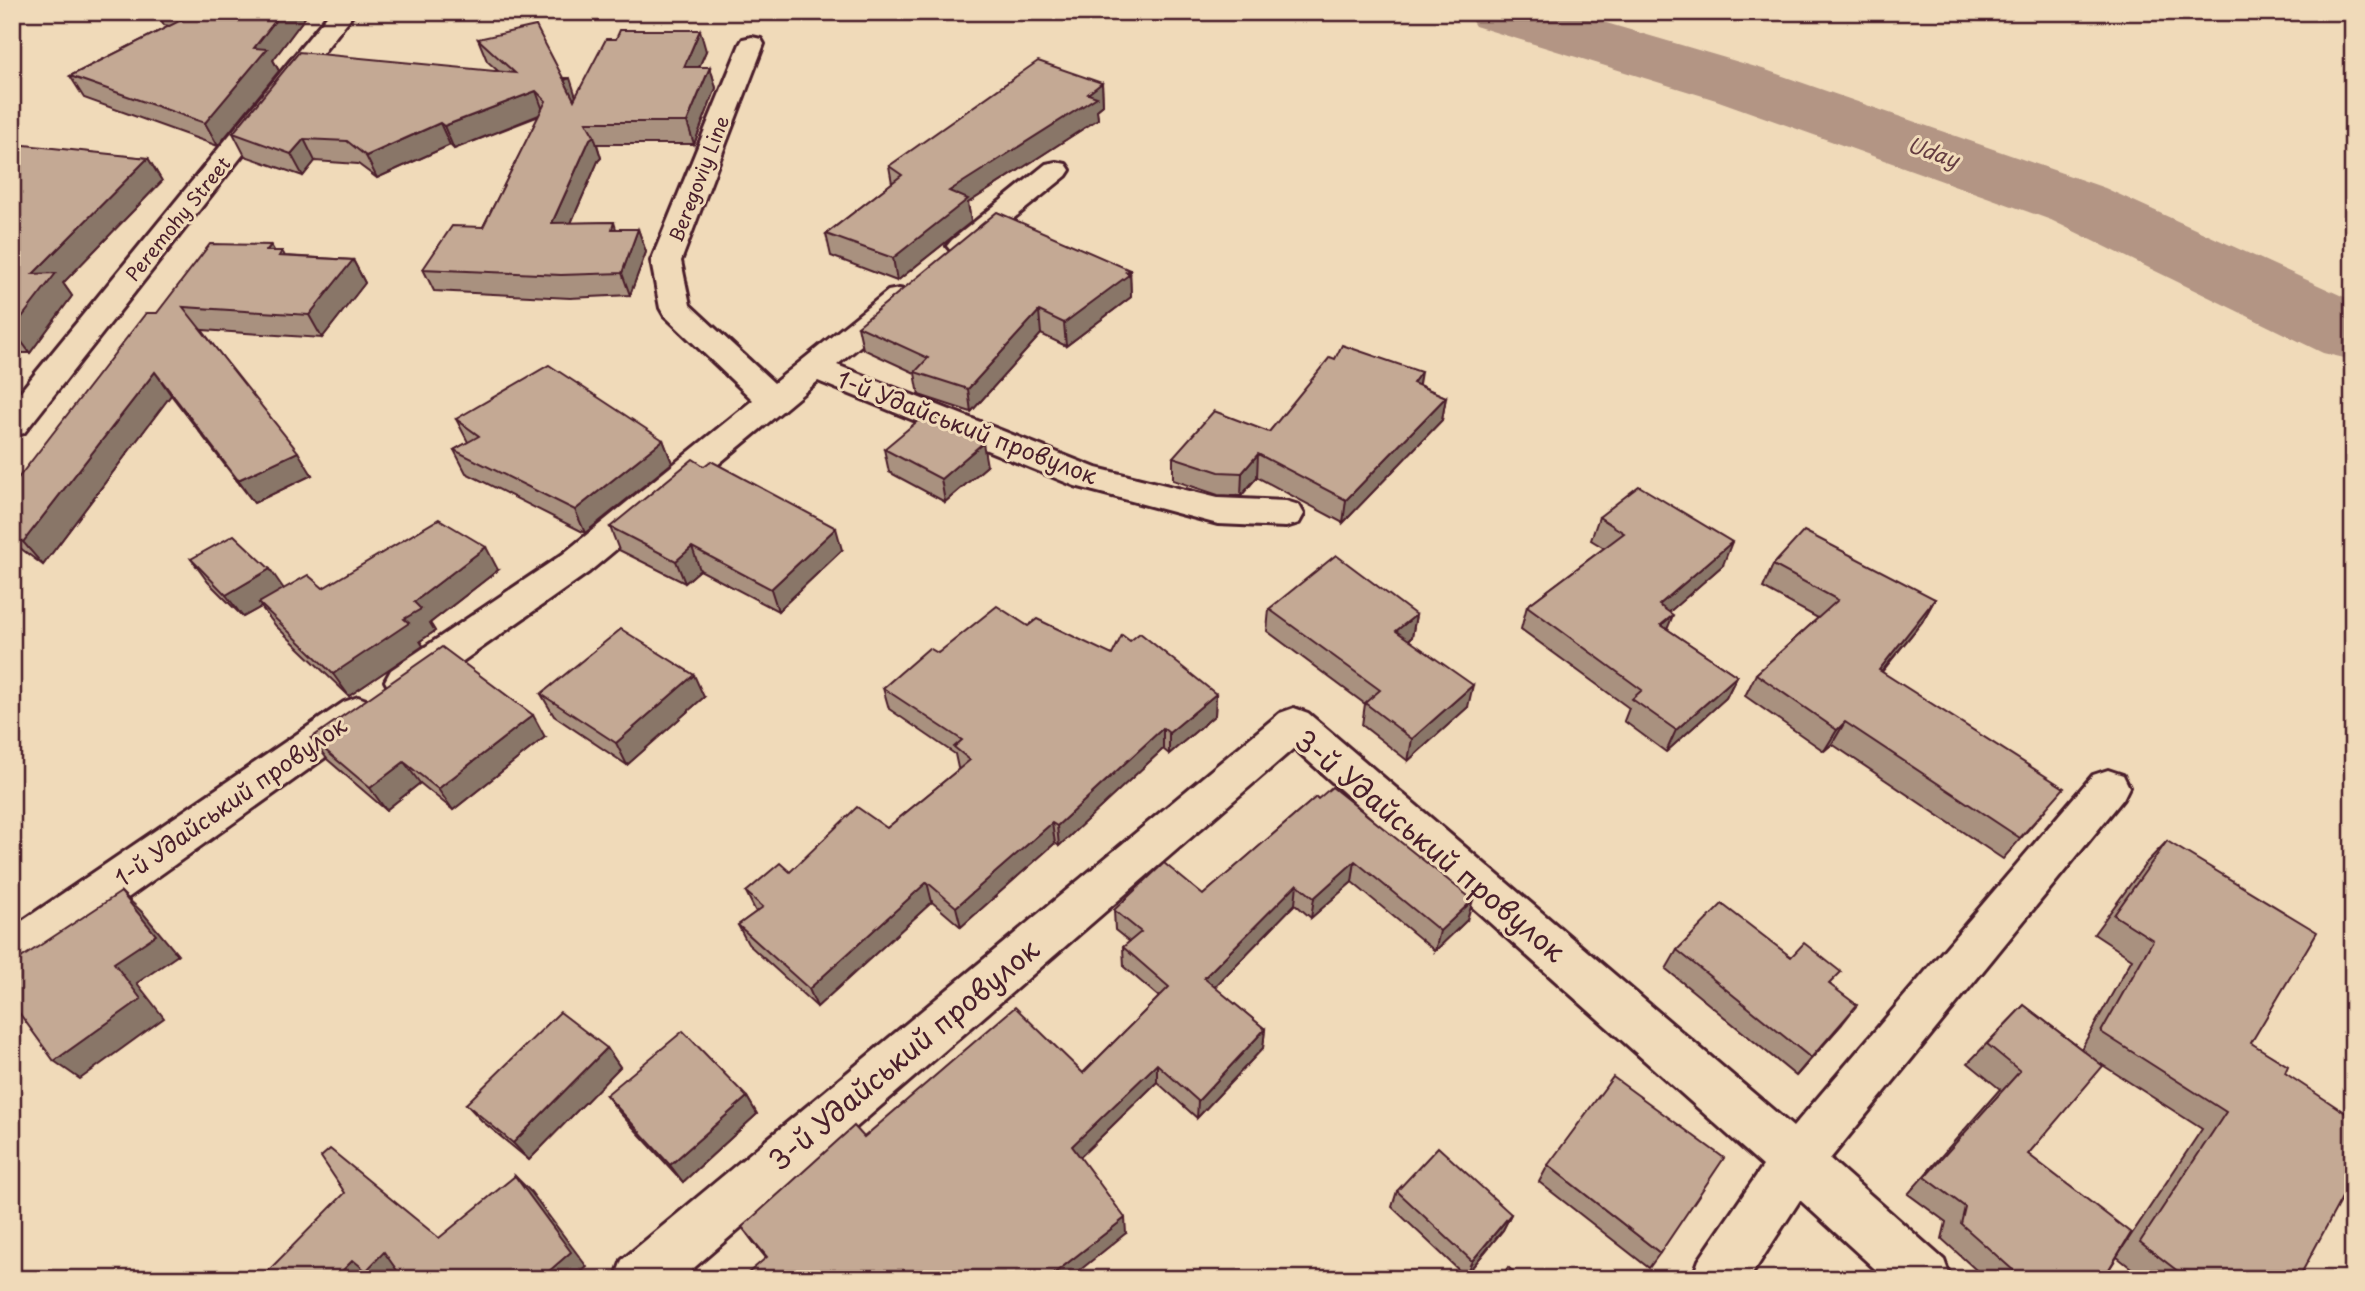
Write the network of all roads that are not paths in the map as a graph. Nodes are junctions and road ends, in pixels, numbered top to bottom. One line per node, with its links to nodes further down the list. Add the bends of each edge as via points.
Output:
1 (343, 12): 6 (street, Peremohy Street)
2 (752, 44): 5 (street, Beregoviy Line, via 666,261 675,308)
3 (1056, 170): 4 (street, 1-й Удайський провулок)
4 (814, 368): 5 (street, 1-й Удайський провулок); 7 (street, 1-й Удайський провулок, via 1087,478 1218,511)
5 (774, 401): 9 (street, 1-й Удайський провулок, via 576,563)
6 (12, 425)
7 (1286, 514)
8 (2108, 787): 10 (street)
9 (12, 954)
10 (1796, 1162): 11 (street, 3-й Удайський провулок, via 1294,724); 12 (street); 13 (street, 3-й Удайський провулок)
11 (641, 1279)
12 (1718, 1279)
13 (1925, 1279)

